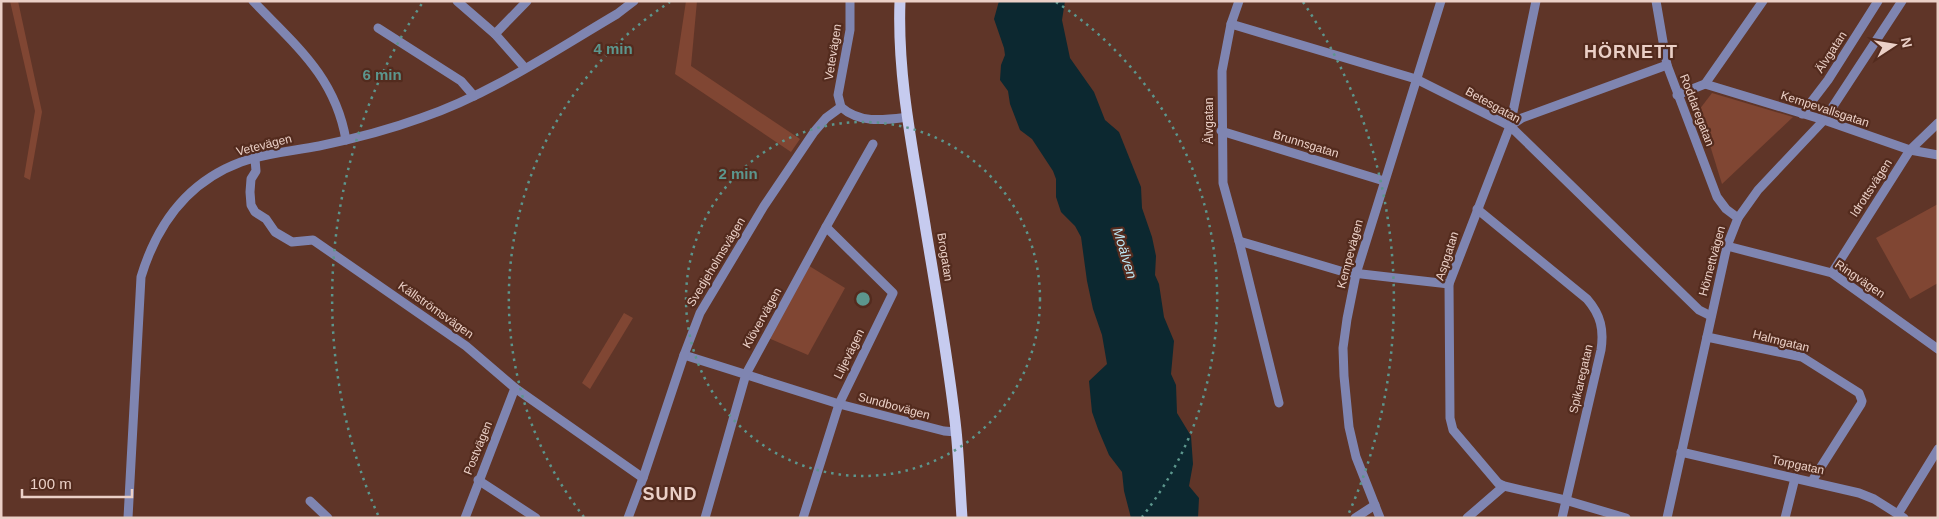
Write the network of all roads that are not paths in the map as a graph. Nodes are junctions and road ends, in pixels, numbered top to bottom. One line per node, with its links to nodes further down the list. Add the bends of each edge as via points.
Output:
1 (252, 1): 30 (street, via 303,52 332,93)
2 (457, 1): 16 (street)
3 (526, 1): 16 (street)
4 (634, 1): 18 (street, Vetevägen)
5 (850, 1): 23 (street, Vetevägen, via 850,30 838,95)
6 (900, 1): 25 (main road, Brogatan, via 899,33)
7 (1239, 1): 14 (street, Älvgatan)
8 (1441, 1): 19 (street, Kempevägen)
9 (1536, 1): 28 (street, Aspgatan)
10 (1656, 1): 17 (street, Roddaregatan)
11 (1763, 1): 20 (street)
12 (1878, 1): 24 (street, Älvgatan, via 1828,80)
13 (1902, 1): 26 (street, Hörnettvägen)
14 (1232, 24): 19 (street, Betesgatan); 29 (street, Älvgatan, via 1222,71)
15 (378, 28): 22 (street, via 461,81)
16 (495, 34): 18 (street)
17 (1667, 65): 21 (street, Roddaregatan); 28 (street, via 1522,118)
18 (525, 68): 22 (street, Vetevägen)
19 (1416, 79): 28 (street, Betesgatan); 35 (street, Kempevägen)
20 (1706, 84): 21 (street); 24 (street, Kempevallsgatan)
21 (1677, 95): 37 (street, Roddaregatan, via 1718,197)
22 (474, 96): 30 (street, Vetevägen, via 421,118)
23 (841, 107): 25 (street, via 863,120); 47 (street, Svedjeholmsvägen, via 814,132 764,206 700,313)
24 (1802, 114): 26 (street, Kempevallsgatan)
25 (908, 117): 52 (main road, Brogatan)
26 (1824, 120): 32 (street, Kempevallsgatan); 37 (street, Hörnettvägen, via 1758,190)
27 (1938, 124): 32 (street, Idrottsvägen)
28 (1510, 126): 36 (street, Aspgatan); 44 (street, Betesgatan, via 1699,310)
29 (1221, 131): 35 (street, Brunnsgatan); 39 (street, Älvgatan, via 1222,183)
30 (346, 140): 34 (street, Vetevägen)
31 (873, 144): 38 (street, Klövervägen)
32 (1910, 150): 33 (street, Kempevallsgatan); 41 (street, Idrottsvägen)
33 (1938, 155)
34 (254, 159): 49 (street, Källströmsvägen, via 256,171 251,179 251,205 275,232 292,242 313,240 466,346); 64 (street, Vetevägen, via 218,173 194,189 173,212 149,250 141,277)
35 (1384, 181): 42 (street, Kempevägen)
36 (1477, 209): 43 (street, Aspgatan); 61 (street, Spikaregatan, via 1588,299 1601,321 1601,350)
37 (1738, 218): 40 (street, Hörnettvägen)
38 (826, 227): 48 (street, Klövervägen); 51 (street, Liljevägen, via 893,293)
39 (1239, 241): 42 (street); 50 (street, Älvgatan)
40 (1727, 246): 41 (street, Ringvägen); 44 (street, Hörnettvägen)
41 (1832, 273): 46 (street, Ringvägen)
42 (1356, 274): 43 (street); 62 (street, Kempevägen, via 1343,348 1344,376 1349,427)
43 (1450, 284): 59 (street, Aspgatan, via 1450,418 1453,430)
44 (1711, 316): 45 (street, Hörnettvägen)
45 (1707, 337): 54 (street, Hörnettvägen); 58 (street, Halmgatan, via 1802,357 1859,393 1861,404)
46 (1938, 350)
47 (684, 354): 48 (street, Sundbovägen); 55 (street, Svedjeholmsvägen)
48 (746, 374): 51 (street, Sundbovägen); 69 (street, Klövervägen)
49 (515, 388): 55 (street, Källströmsvägen); 57 (street, Postvägen)
50 (1279, 403)
51 (839, 404): 52 (street, Sundbovägen, via 944,432); 70 (street, Liljevägen)
52 (956, 432): 71 (main road, Brogatan)
53 (1938, 449): 63 (street)
54 (1681, 452): 56 (street, Torpgatan); 77 (street, Hörnettvägen)
55 (643, 478): 68 (street, Svedjeholmsvägen)
56 (1795, 478): 58 (street, Torpgatan); 78 (street)
57 (478, 480): 66 (street, Postvägen); 67 (street)
58 (1812, 481): 63 (street, Torpgatan, via 1859,492)
59 (1504, 486): 61 (street); 74 (street)
60 (310, 500): 65 (street)
61 (1566, 500): 75 (street, Spikaregatan); 76 (street)
62 (1374, 505): 72 (street); 73 (street, Kempevägen)
63 (1901, 516)
64 (128, 518)
65 (328, 518)
66 (465, 518)
67 (536, 518)
68 (628, 518)
69 (705, 518)
70 (803, 518)
71 (962, 518)
72 (1356, 518)
73 (1380, 518)
74 (1467, 518)
75 (1562, 518)
76 (1626, 518)
77 (1667, 518)
78 (1785, 518)

